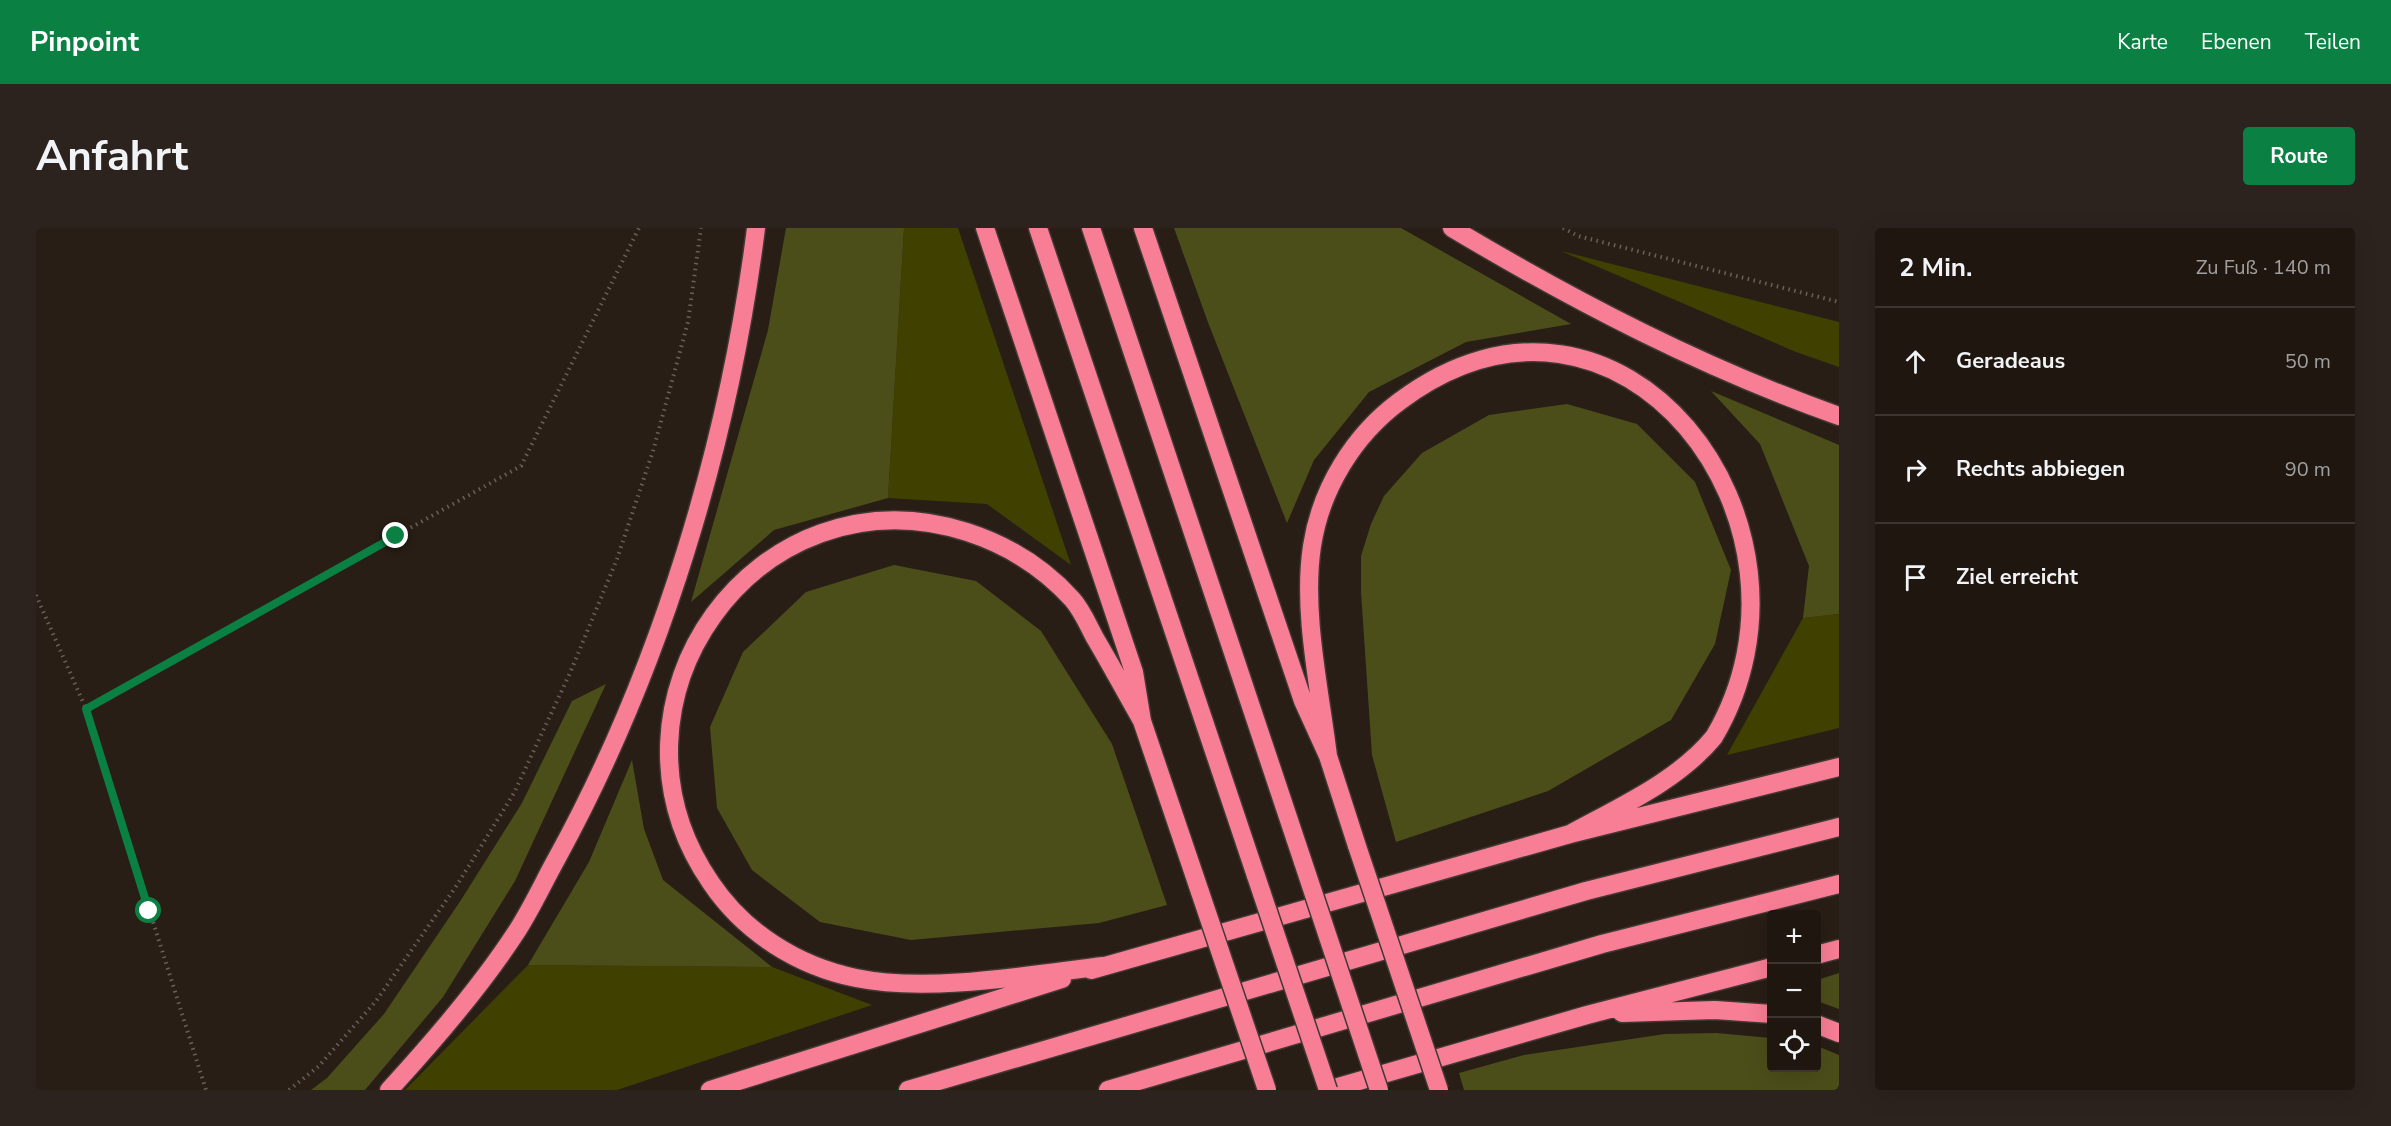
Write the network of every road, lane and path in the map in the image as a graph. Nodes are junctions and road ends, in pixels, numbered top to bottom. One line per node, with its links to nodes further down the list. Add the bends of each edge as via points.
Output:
1 (639, 228): 15 (path, via 520,466)
2 (701, 228): 31 (path, via 688,322 653,451 617,560 514,792 457,885 376,1001 319,1066)
3 (756, 228): 32 (highway, via 721,427 636,694 579,818 516,933 432,1044)
4 (985, 228): 16 (highway, via 1134,672)
5 (1038, 228): 37 (highway, bridge)
6 (1091, 228): 38 (highway, bridge)
7 (1143, 228): 17 (highway, via 1303,701)
8 (1452, 228): 11 (highway, via 1581,302 1687,355)
9 (1563, 228): 10 (path, via 1578,236)
10 (1839, 302)
11 (1839, 416)
12 (1704, 421): 17 (highway, via 1674,396 1640,376 1604,362 1527,353 1489,358 1452,370 1386,411 1338,471 1322,506 1312,544 1308,582)
13 (36, 595): 15 (path)
14 (1763, 645): 20 (highway, via 1736,707 1713,739 1685,765)
15 (86, 709): 30 (path)
16 (1142, 721): 24 (highway, via 1074,601 1036,566 991,540 942,524 890,520 839,528 790,546 748,576 713,614 687,658 672,708 668,760 675,811 695,860 712,885 762,938 807,964 857,979 970,981); 36 (highway, bridge)
17 (1328, 756): 39 (highway, bridge)
18 (1839, 767): 20 (highway)
19 (1839, 827): 34 (highway, via 1586,891)
20 (1570, 834): 24 (highway)
21 (1839, 884): 35 (highway, via 1602,944)
22 (1839, 949): 23 (highway)
23 (1821, 954)
24 (1103, 966): 33 (highway)
25 (1767, 968): 27 (highway)
26 (1767, 1014): 27 (highway, via 1715,1010)
27 (1587, 1015): 37 (highway)
28 (1821, 1026): 29 (highway)
29 (1839, 1033)
30 (206, 1090)
31 (289, 1090)
32 (389, 1090)
33 (710, 1090)
34 (908, 1090)
35 (1108, 1090)
36 (1267, 1090)
37 (1328, 1090)
38 (1379, 1090)
39 (1439, 1090)

